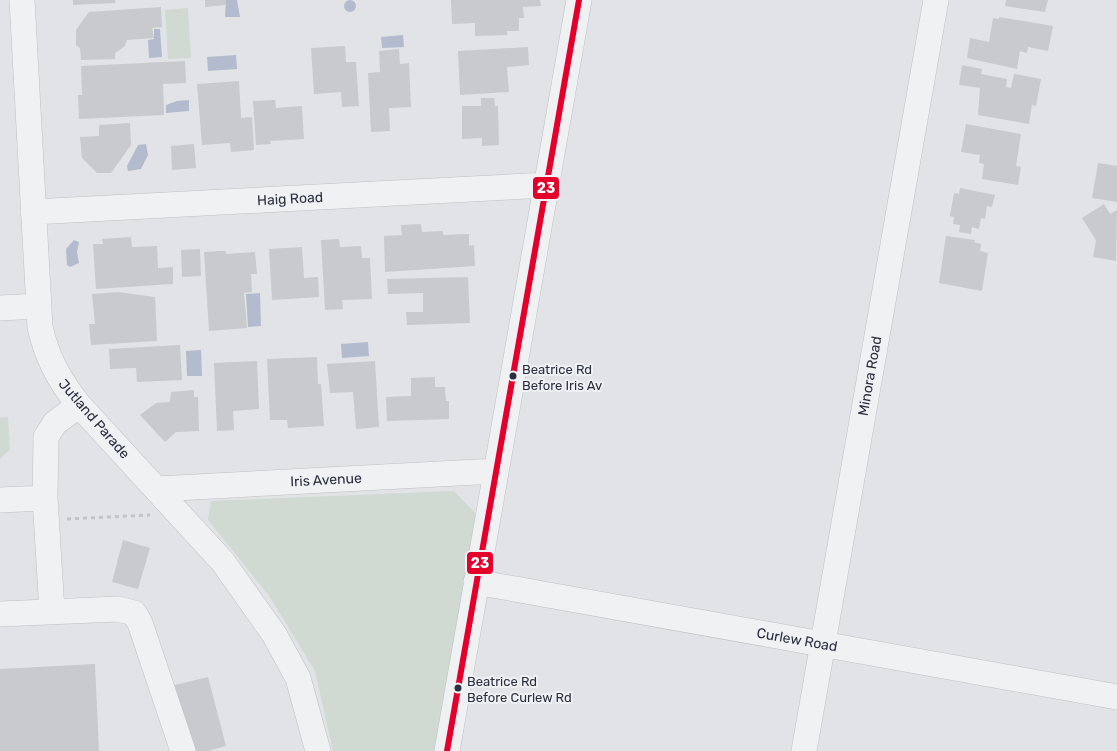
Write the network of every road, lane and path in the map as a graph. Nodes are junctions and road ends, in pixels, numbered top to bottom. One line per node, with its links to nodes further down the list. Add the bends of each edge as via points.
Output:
1 (22, 0): 5 (street, Jutland Parade)
2 (579, 0): 4 (street)
3 (936, 0): 17 (street, Minora Road)
4 (547, 185): 5 (street, Haig Road); 9 (street)
5 (33, 212): 6 (street, Jutland Parade)
6 (38, 306): 7 (street); 8 (street, Jutland Parade, via 47,355 60,381)
7 (0, 308)
8 (79, 405): 10 (street, Jutland Parade); 11 (street, via 55,424 46,437)
9 (496, 472): 10 (street, Iris Avenue); 14 (street)
10 (157, 489): 13 (street, Jutland Parade)
11 (45, 498): 12 (street); 13 (path, via 58,520); 15 (street)
12 (0, 500)
13 (178, 514): 20 (street, Jutland Parade, via 224,562 274,634 298,678)
14 (476, 582): 17 (street, Curlew Road); 21 (street)
15 (52, 612): 16 (street); 19 (street, via 118,609 134,613)
16 (0, 614)
17 (823, 645): 18 (street, Curlew Road); 22 (street, Minora Road)
18 (1117, 697)
19 (183, 751)
20 (318, 751)
21 (447, 751)
22 (804, 751)

